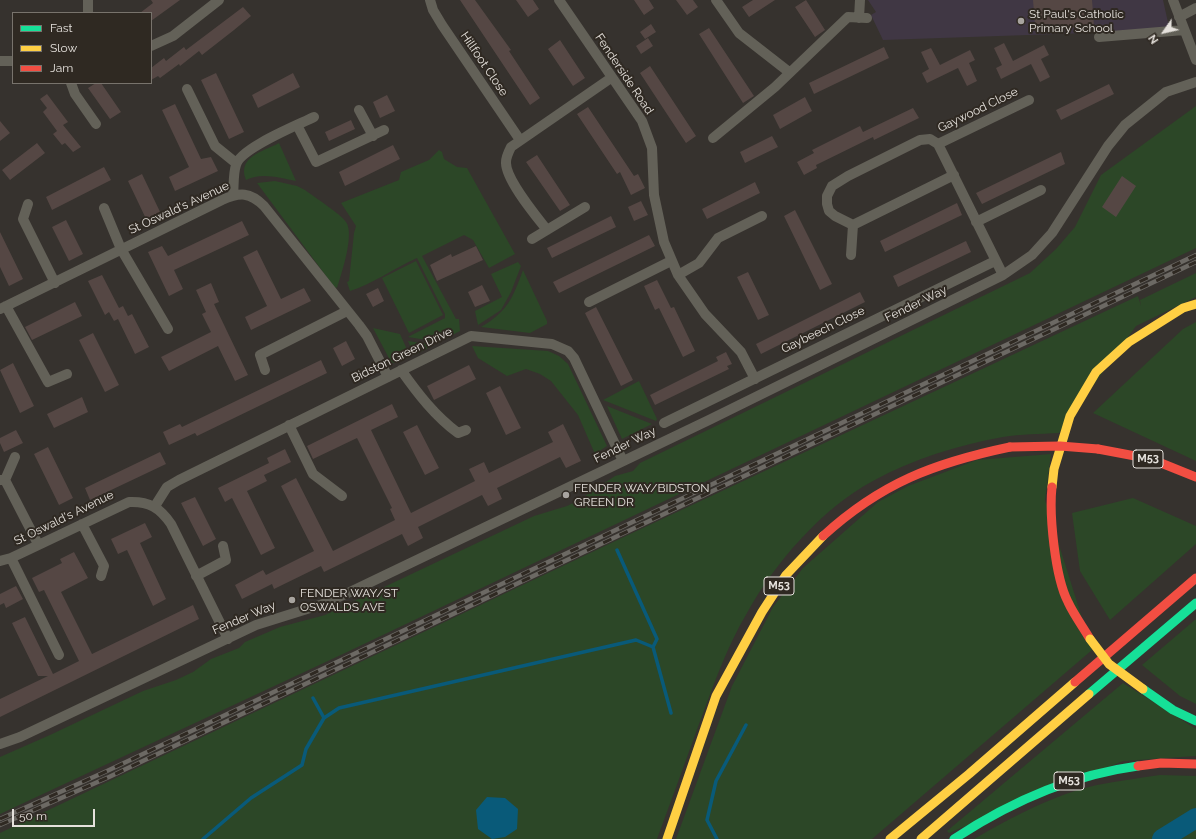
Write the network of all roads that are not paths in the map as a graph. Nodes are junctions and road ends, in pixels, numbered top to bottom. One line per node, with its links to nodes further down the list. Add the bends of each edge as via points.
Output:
1 (88, 0): 10 (street)
2 (219, 0): 14 (street, via 173,36)
3 (430, 0): 31 (street, Hillfoot Close, via 439,20)
4 (558, 0): 19 (street, Fenderside Road)
5 (729, 0): 8 (street)
6 (860, 0): 18 (street, via 863,18 848,17)
7 (1173, 0): 11 (street)
8 (718, 3): 18 (street, via 739,33)
9 (1196, 8): 11 (street)
10 (88, 12)
11 (1179, 17): 12 (street)
12 (1184, 30): 13 (street); 15 (street)
13 (1099, 37)
14 (152, 46)
15 (1196, 60)
16 (0, 61): 17 (street)
17 (12, 61)
18 (789, 72): 30 (street, via 775,87)
19 (611, 78): 31 (street); 47 (street, Fenderside Road, via 642,121 652,148 654,195 664,242)
20 (1196, 82): 50 (street, Fender Way, via 1166,92 1125,125 1108,146 1052,233 1032,255)
21 (71, 84): 26 (street, via 75,94)
22 (187, 89): 33 (street, via 215,146)
23 (1029, 100): 32 (street, Gaywood Close)
24 (359, 110): 29 (street)
25 (314, 117): 27 (street)
26 (96, 124)
27 (297, 125): 29 (street, via 316,162); 33 (street, via 258,144)
28 (384, 130): 29 (street)
29 (372, 136)
30 (713, 138)
31 (520, 140): 43 (street, via 511,147 505,160 507,173)
32 (938, 144): 34 (street); 42 (street, via 930,139 920,140 832,186 827,196 829,211)
33 (236, 163): 36 (street)
34 (954, 175): 41 (street); 42 (street)
35 (1041, 190): 41 (street)
36 (233, 195): 45 (street, St Oswald's Avenue); 55 (street, St Oswald's Avenue, via 244,194 256,198 264,206)
37 (28, 204): 51 (street, via 23,219)
38 (585, 207): 43 (street)
39 (104, 208): 45 (street)
40 (762, 216): 49 (street, via 718,238 698,263)
41 (976, 222): 48 (street)
42 (853, 225): 46 (street)
43 (547, 230): 44 (street)
44 (532, 239)
45 (121, 249): 51 (street, St Oswald's Avenue); 56 (street)
46 (851, 255)
47 (671, 261): 49 (street, Fenderside Road); 52 (street)
48 (995, 261): 50 (street); 61 (street, Gaybeech Close)
49 (678, 275): 61 (street, Fenderside Road, via 705,314 741,352)
50 (1003, 275): 63 (street, Fender Way)
51 (55, 283): 54 (street, St Oswald's Avenue)
52 (588, 302)
53 (1196, 304): 84 (highway, bridge, via 1183,308 1129,342 1096,372 1070,416 1054,469 1050,506 1057,564 1067,601 1090,639 1109,664 1173,710)
54 (3, 308): 59 (street, via 48,382)
55 (347, 311): 57 (street, via 260,355); 60 (street, St Oswald's Avenue, via 367,336)
56 (168, 329)
57 (265, 370)
58 (401, 370): 60 (street, Bidston Green Drive); 66 (street, via 442,421 458,433); 68 (street, Bidston Green Drive, via 471,336 552,344 568,351 574,358)
59 (66, 374)
60 (388, 377): 65 (street, Bidston Green Drive)
61 (754, 379): 62 (street, Gaybeech Close)
62 (703, 405): 63 (street); 64 (street, Gaybeech Close)
63 (709, 420): 68 (street, Fender Way)
64 (664, 424)
65 (289, 425): 71 (street, via 313,474); 72 (street, Bidston Green Drive, via 167,487)
66 (466, 430)
67 (15, 457): 70 (street)
68 (623, 460): 82 (street, Fender Way, via 323,604 256,625)
69 (1196, 477): 87 (highway, M53, bridge, via 1151,459 1098,449 1060,446 1010,447 971,455 933,467 894,484 846,515 813,545 786,575 762,612 716,696)
70 (3, 480): 74 (street)
71 (342, 496)
72 (155, 506): 73 (street, St Oswald's Avenue, via 140,501 129,502); 79 (street, via 171,524)
73 (82, 524): 74 (street, St Oswald's Avenue); 78 (street, via 104,566)
74 (38, 544): 76 (street, St Oswald's Avenue)
75 (223, 546): 79 (street, via 226,560)
76 (11, 558): 77 (street, St Oswald's Avenue); 83 (street)
77 (0, 561)
78 (101, 576)
79 (196, 576): 82 (street)
80 (1196, 578): 88 (highway)
81 (1196, 603): 89 (highway)
82 (228, 638): 85 (street, Fender Way, via 20,737)
83 (58, 655)
84 (1196, 721)
85 (0, 744)
86 (1196, 764): 90 (highway, M53, via 1151,764 1068,781 1011,804)
87 (667, 839)
88 (890, 839)
89 (921, 839)
90 (954, 839)

